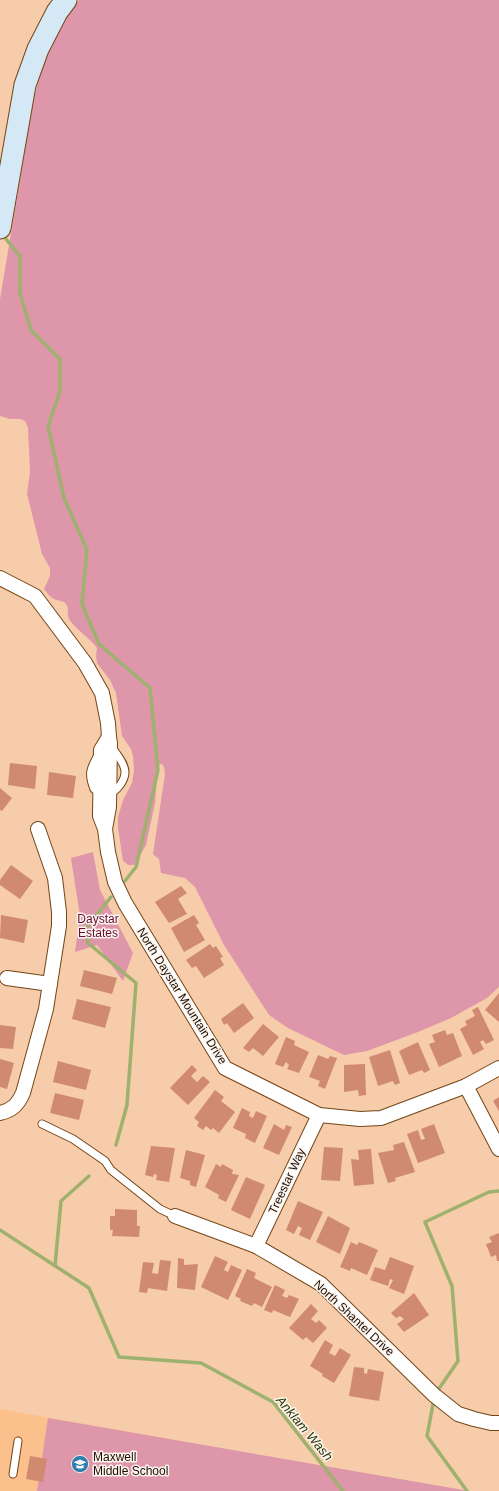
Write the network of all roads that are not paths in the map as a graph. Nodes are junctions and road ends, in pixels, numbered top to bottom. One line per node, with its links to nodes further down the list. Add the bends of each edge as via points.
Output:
1 (66, 0): 2 (main road, via 38,49 25,85)
2 (0, 228)
3 (0, 578): 4 (street, North Daystar Mountain Drive, via 35,596 85,663 102,693 108,723)
4 (107, 743): 5 (street, North Daystar Mountain Drive); 5 (lane, via 92,766 90,778 94,789)
5 (105, 793): 12 (street, North Daystar Mountain Drive, via 108,811 105,829 115,882 125,903 225,1068)
6 (38, 829): 8 (street, via 53,872 58,898 59,926)
7 (7, 978): 8 (street)
8 (50, 984): 11 (street, via 24,1093)
9 (499, 1068): 10 (street, North Daystar Mountain Drive)
10 (466, 1086): 12 (street, North Daystar Mountain Drive, via 381,1118 360,1119); 14 (street)
11 (9, 1114)
12 (319, 1115): 16 (street, Treestar Way)
13 (42, 1124): 15 (lane, via 73,1139 105,1161 111,1170 160,1209)
14 (499, 1149)
15 (175, 1216): 16 (street, North Shantel Drive)
16 (256, 1246): 17 (street, North Shantel Drive, via 321,1284 434,1395 458,1414)
17 (499, 1423)
18 (18, 1441): 19 (lane)
19 (13, 1474)

